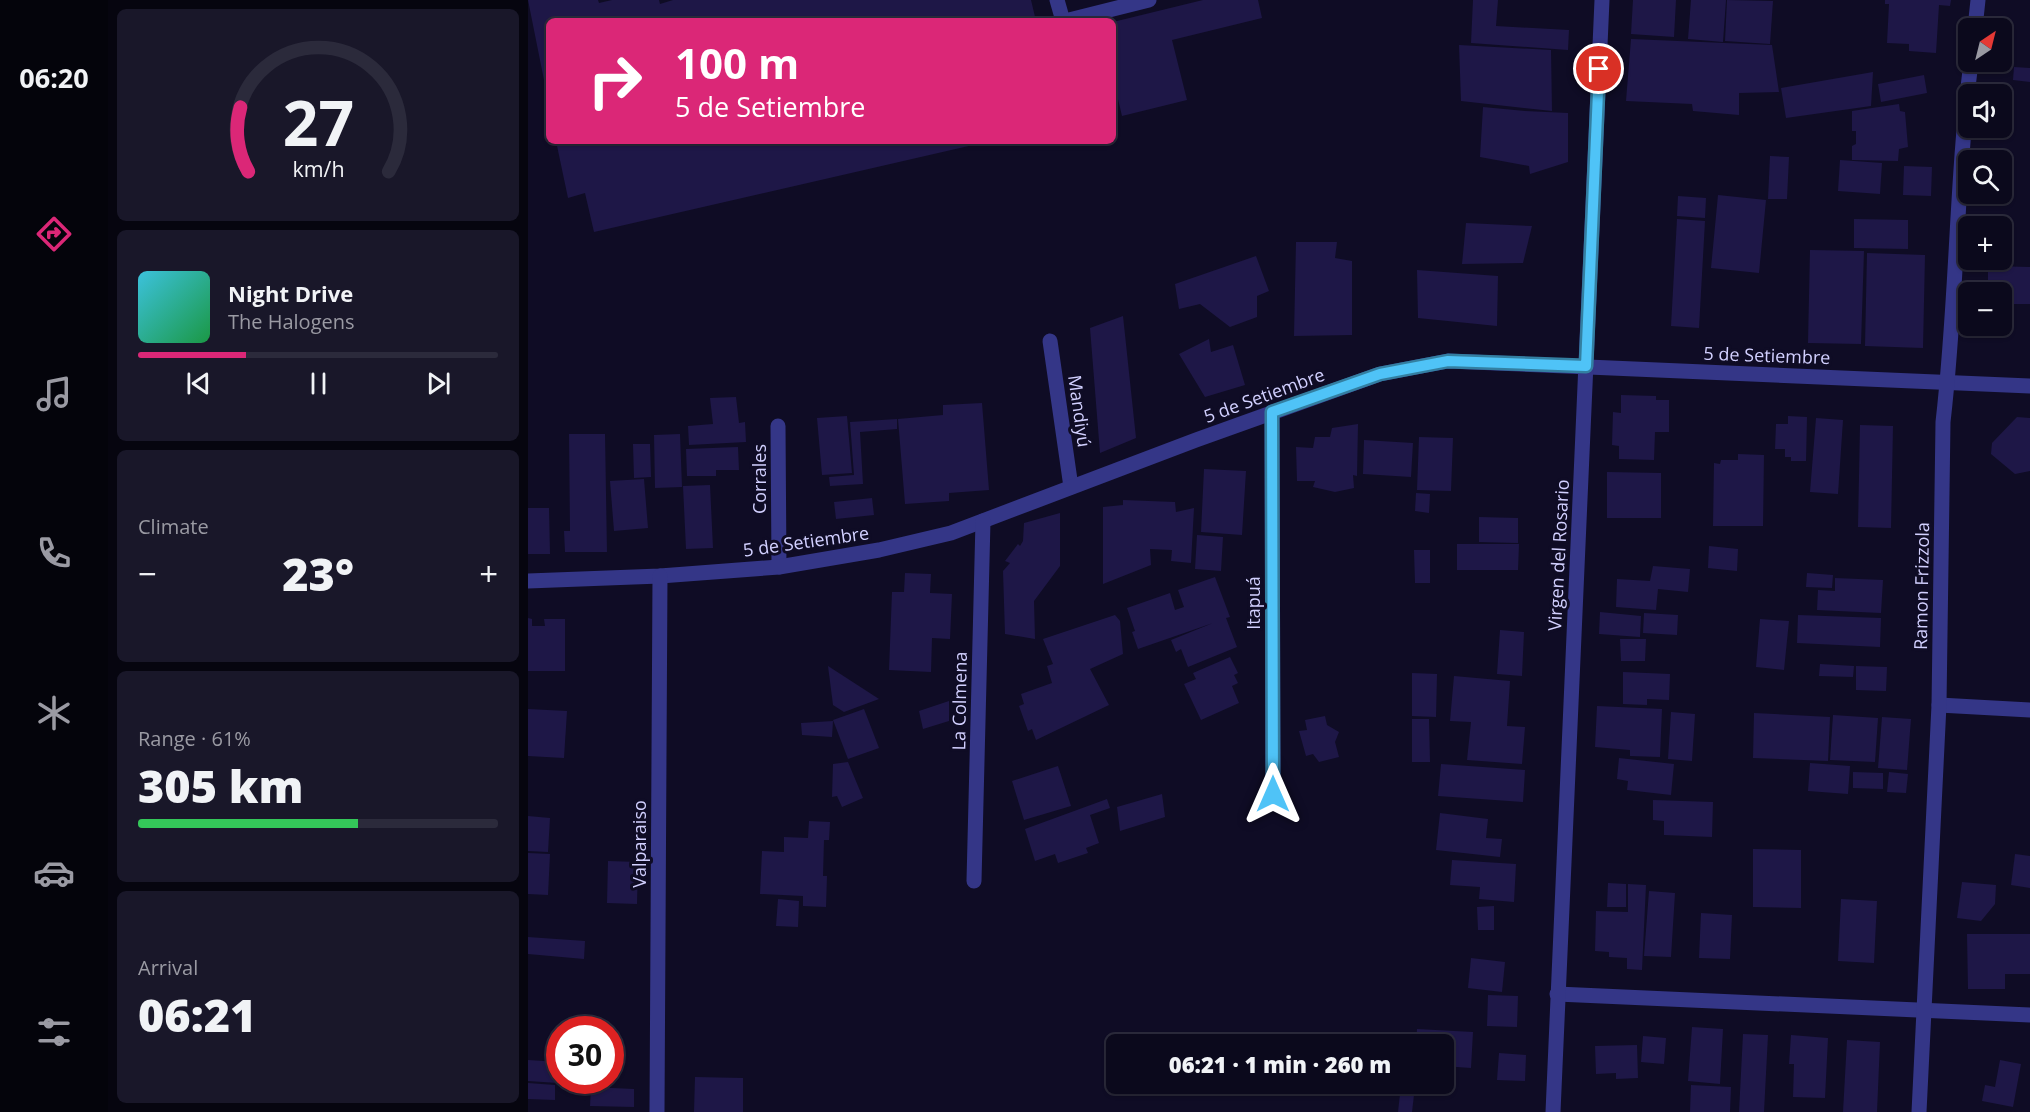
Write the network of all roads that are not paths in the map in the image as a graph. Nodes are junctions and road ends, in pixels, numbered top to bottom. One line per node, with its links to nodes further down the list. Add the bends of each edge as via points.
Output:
1 (1057, 0): 5 (street)
2 (1149, 0): 6 (street)
3 (1602, 0): 10 (street, Virgen del Rosario)
4 (1978, 0): 7 (street)
5 (1063, 18)
6 (1076, 18)
7 (1976, 18)
8 (1970, 72): 11 (street, Ramon Frizzola)
9 (1050, 341): 15 (street, Mandiyú)
10 (1586, 366): 11 (street, 5 de Setiembre); 13 (street, 5 de Setiembre, via 1448,361 1380,374); 24 (street, Virgen del Rosario)
11 (1948, 382): 12 (street, 5 de Setiembre); 20 (street, Ramon Frizzola, via 1943,422)
12 (2030, 386)
13 (1272, 412): 15 (street, 5 de Setiembre); 22 (street, Itapuá)
14 (778, 426): 17 (street, Corrales)
15 (1071, 487): 16 (street, 5 de Setiembre)
16 (983, 521): 17 (street, 5 de Setiembre, via 879,550); 23 (street, La Colmena)
17 (779, 567): 18 (street, 5 de Setiembre)
18 (660, 576): 19 (street, 5 de Setiembre); 27 (street, Valparaiso)
19 (528, 581)
20 (1939, 705): 21 (street); 25 (street, Ramon Frizzola)
21 (2030, 710)
22 (1273, 794)
23 (974, 882)
24 (1557, 994): 25 (street); 28 (street, Virgen del Rosario)
25 (1925, 1011): 26 (street); 29 (street, Ramon Frizzola)
26 (2030, 1015)
27 (657, 1112)
28 (1553, 1112)
29 (1919, 1112)

